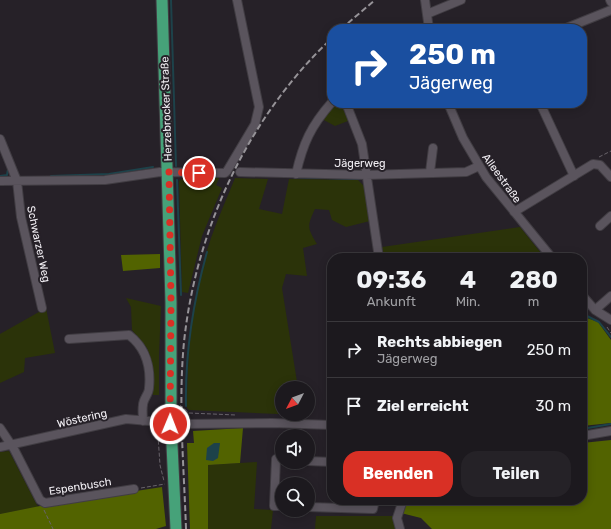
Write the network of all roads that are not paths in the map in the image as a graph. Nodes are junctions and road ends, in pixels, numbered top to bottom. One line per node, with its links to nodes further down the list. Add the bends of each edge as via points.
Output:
1 (162, 0): 16 (main road, Herzebrocker Straße)
2 (237, 0): 16 (street, via 258,107 257,120 225,173)
3 (425, 0): 6 (street)
4 (461, 0): 6 (street)
5 (611, 10): 8 (street)
6 (427, 14): 7 (street)
7 (428, 24)
8 (576, 24)
9 (327, 108): 19 (street, via 309,132 301,151)
10 (348, 108): 20 (street, via 362,144)
11 (450, 108): 15 (street, Alleestraße)
12 (543, 108): 21 (street)
13 (0, 139): 24 (street, Schwarzer Weg)
14 (433, 148): 18 (street)
15 (479, 166): 18 (street, Jägerweg, via 466,172); 25 (street, Alleestraße)
16 (169, 172): 24 (street, via 105,180); 37 (main road, Herzebrocker Straße)
17 (240, 172): 19 (street, Jägerweg)
18 (430, 172): 20 (street, Jägerweg)
19 (296, 174): 20 (street, Jägerweg)
20 (366, 175): 28 (street)
21 (574, 176): 22 (street, via 597,164); 25 (street)
22 (611, 177)
23 (0, 181): 24 (street)
24 (17, 181): 32 (street, Schwarzer Weg, via 21,217)
25 (514, 212): 29 (street, Alleestraße)
26 (611, 216): 27 (street)
27 (600, 226)
28 (378, 253)
29 (548, 253)
30 (611, 296): 33 (street)
31 (587, 301): 33 (street)
32 (42, 308)
33 (595, 310): 34 (street)
34 (611, 320)
35 (69, 339): 36 (street, via 130,335 134,339 147,360 150,390 142,404)
36 (143, 421): 37 (street, Wöstering); 42 (street, Wöstering, via 126,419)
37 (170, 424): 38 (street, Wöstering); 52 (main road, Herzebrocker Straße)
38 (327, 425)
39 (0, 428): 42 (street, Espenbusch)
40 (611, 431): 41 (street)
41 (587, 435)
42 (10, 445): 43 (street, Wöstering); 47 (street, Espenbusch, via 41,501 45,503)
43 (0, 447)
44 (315, 461): 45 (street)
45 (327, 462)
46 (275, 482): 50 (street)
47 (134, 489)
48 (374, 505): 51 (street, via 373,509)
49 (401, 505): 53 (street, via 397,518)
50 (275, 506)
51 (315, 507)
52 (176, 529)
53 (400, 529)

